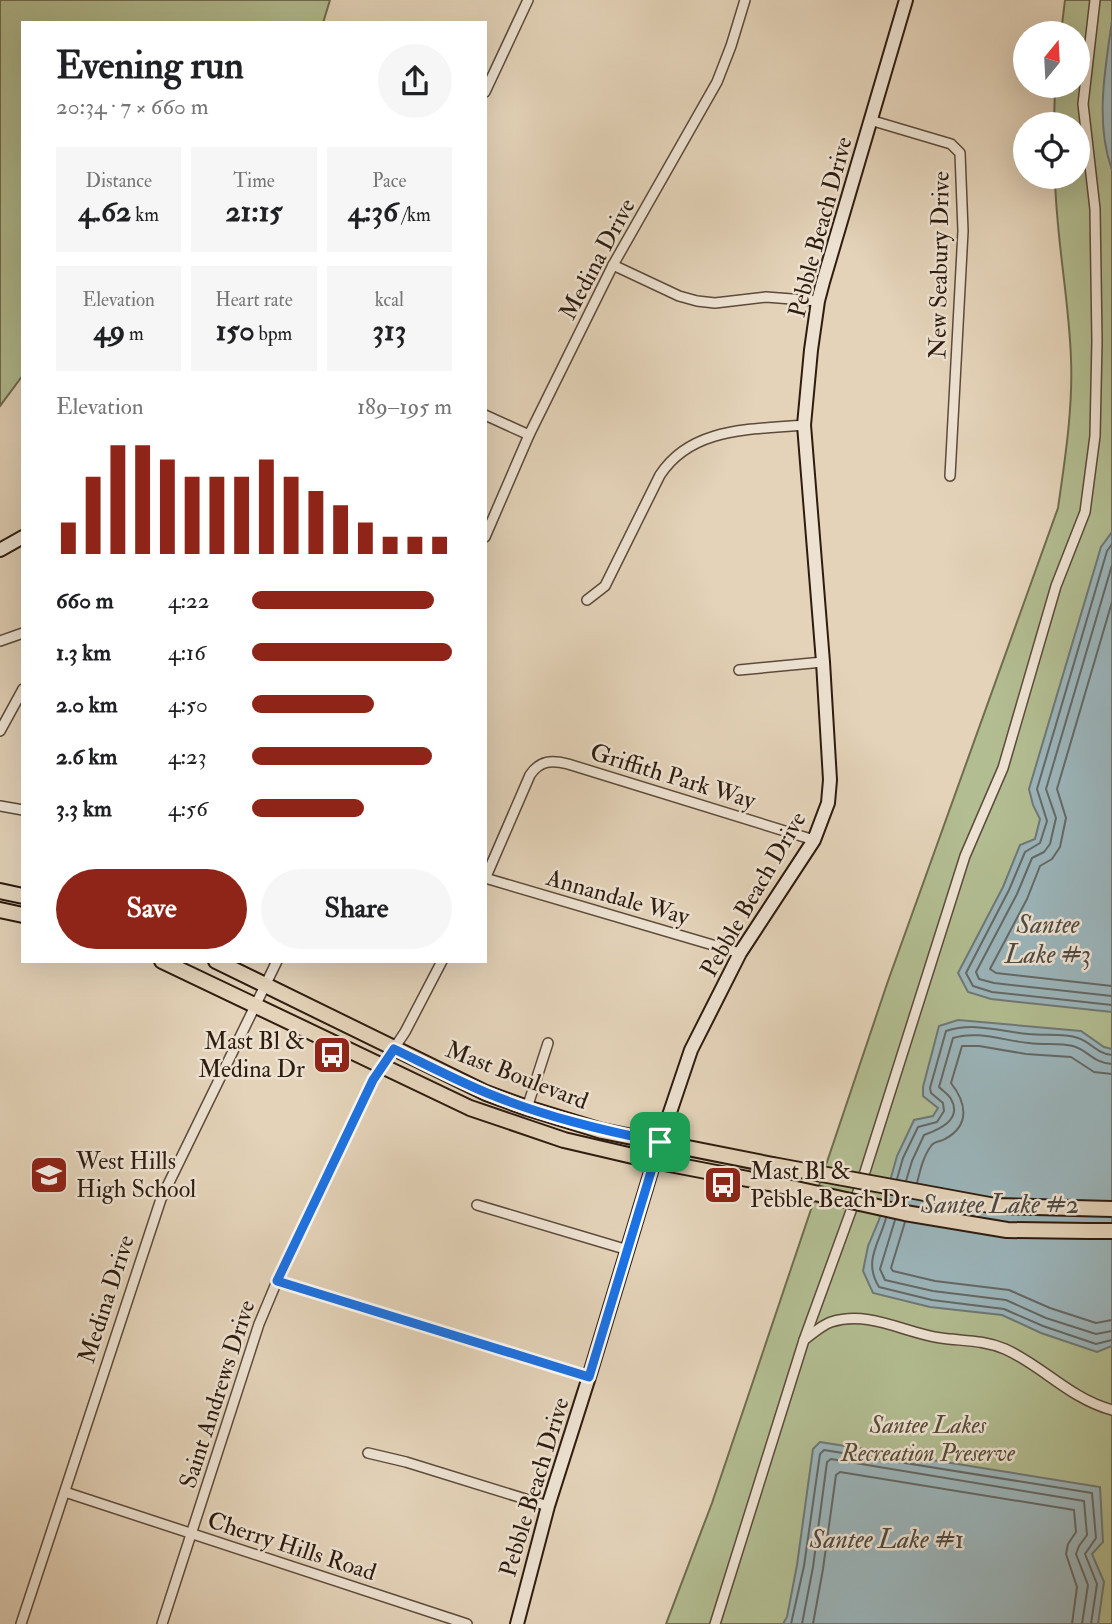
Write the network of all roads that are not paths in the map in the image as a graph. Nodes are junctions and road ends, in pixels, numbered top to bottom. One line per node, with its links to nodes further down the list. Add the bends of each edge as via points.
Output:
1 (528, 0): 5 (street)
2 (745, 0): 7 (street, Medina Drive, via 717,82)
3 (906, 0): 6 (street, Pebble Beach Drive)
4 (1095, 0): 50 (street, via 1083,104 1095,209 1097,341 1095,436 1085,512 1056,586 1003,768 965,856 863,1178)
5 (487, 88)
6 (870, 120): 8 (street, Pebble Beach Drive); 12 (street, New Seabury Drive, via 951,144 960,153 963,231)
7 (613, 265): 8 (street, via 697,301 766,297); 11 (street, Medina Drive)
8 (818, 301): 10 (street, Pebble Beach Drive)
9 (487, 416): 11 (street)
10 (804, 425): 16 (street, via 720,433 683,449 660,475 605,586); 19 (street, Pebble Beach Drive)
11 (529, 435): 13 (street, Medina Drive)
12 (950, 476)
13 (487, 532)
14 (21, 538): 15 (street)
15 (0, 550)
16 (587, 600)
17 (21, 634): 18 (street)
18 (0, 641)
19 (823, 662): 20 (street); 25 (street, Pebble Beach Drive, via 830,780 828,803)
20 (739, 670)
21 (21, 692): 22 (street)
22 (0, 731)
23 (0, 806): 24 (street)
24 (21, 810)
25 (814, 840): 26 (street, Griffith Park Way, via 557,761 547,762 537,766); 32 (street, Pebble Beach Drive)
26 (487, 874)
27 (487, 879): 32 (street, Annandale Way)
28 (0, 891): 29 (main road)
29 (21, 896)
30 (0, 910): 31 (main road)
31 (21, 915)
32 (740, 953): 43 (street, Pebble Beach Drive, via 691,1050)
33 (166, 963): 38 (main road, Mast Boulevard)
34 (220, 963): 37 (main road, Mast Boulevard)
35 (276, 963): 37 (street, Medina Drive)
36 (441, 963): 40 (street, Saint Andrews Drive)
37 (266, 984): 38 (street, Medina Drive); 40 (main road, Mast Boulevard)
38 (256, 1004): 41 (main road, Mast Boulevard); 54 (street, Medina Drive, via 161,1199)
39 (548, 1043): 42 (street)
40 (394, 1049): 41 (street, Saint Andrews Drive); 42 (main road, Mast Boulevard)
41 (382, 1065): 44 (main road, Mast Boulevard, via 482,1112 564,1140); 49 (street, Saint Andrews Drive)
42 (527, 1108): 43 (main road, Mast Boulevard, via 602,1131)
43 (660, 1142): 44 (street, Pebble Beach Drive); 46 (main road, Mast Boulevard, bridge, via 995,1206)
44 (654, 1161): 47 (main road, Mast Boulevard, bridge, via 1007,1230); 48 (street, Pebble Beach Drive)
45 (477, 1205): 48 (street)
46 (1112, 1209)
47 (1112, 1231)
48 (628, 1250): 51 (street, Pebble Beach Drive)
49 (277, 1281): 51 (street); 56 (street, Saint Andrews Drive)
50 (804, 1340): 52 (street, via 831,1322 867,1318 942,1339 979,1342 1007,1350 1078,1396); 61 (street)
51 (589, 1377): 55 (street, Pebble Beach Drive)
52 (1112, 1410)
53 (369, 1453): 55 (street)
54 (65, 1492): 56 (street, Cherry Hills Road); 57 (street, Medina Drive)
55 (548, 1506): 60 (street, Pebble Beach Drive)
56 (192, 1533): 58 (street, Saint Andrews Drive); 59 (street, Cherry Hills Road)
57 (21, 1624)
58 (162, 1624)
59 (467, 1624)
60 (517, 1624)
61 (715, 1624)

